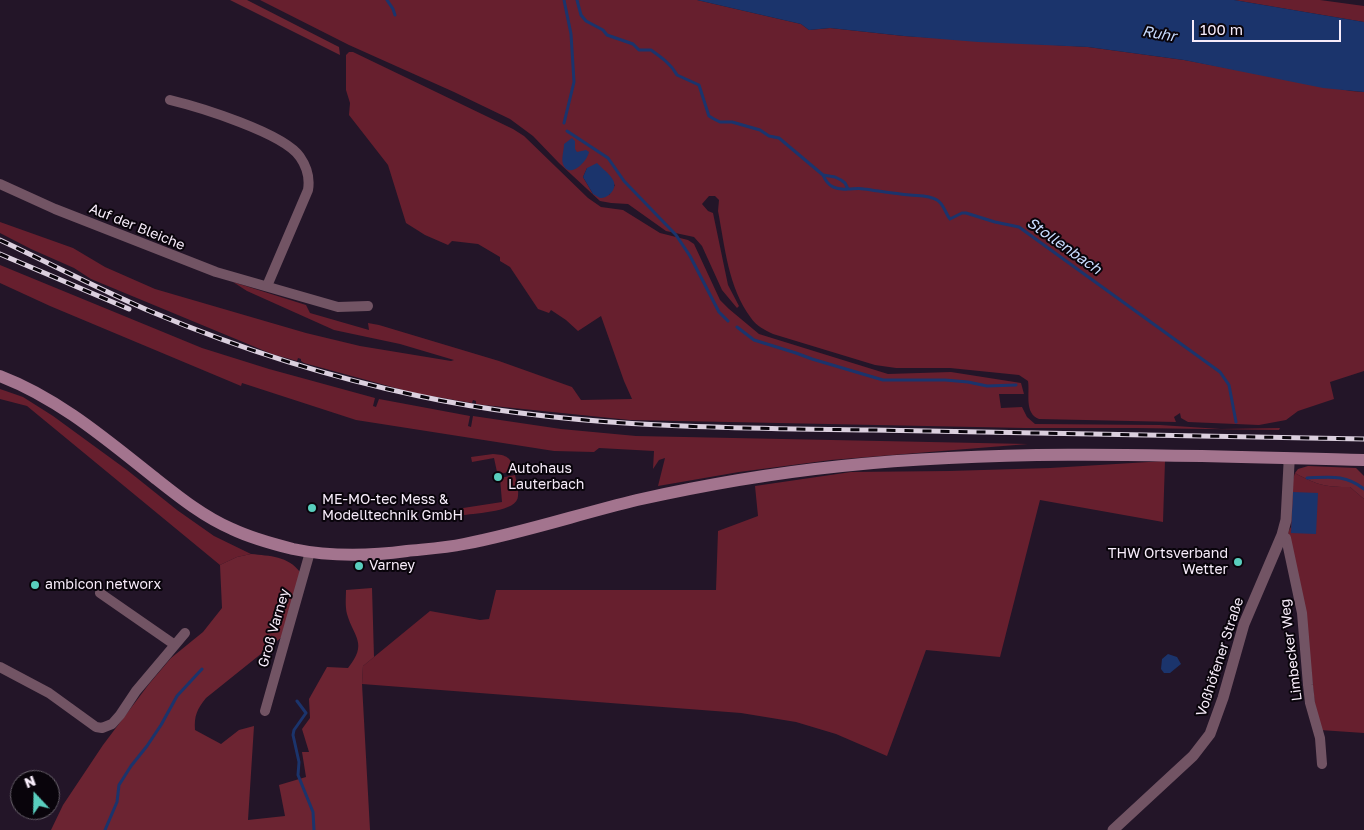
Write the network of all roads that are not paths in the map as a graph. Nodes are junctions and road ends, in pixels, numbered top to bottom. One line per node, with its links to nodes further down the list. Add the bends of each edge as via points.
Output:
1 (170, 100): 3 (street, via 201,108 271,136 300,156 309,175 308,190)
2 (0, 184): 3 (street, Auf der Bleiche, via 188,263)
3 (267, 286): 4 (street, Auf der Bleiche, via 338,307)
4 (368, 306)
5 (0, 376): 9 (main road, via 31,390 81,421 185,501 218,522 253,538)
6 (1287, 458): 7 (main road); 8 (street, Voßhöfener Straße, via 1286,520); 9 (main road, via 996,456 841,466 639,500 458,545 369,554)
7 (1364, 460)
8 (1282, 534): 15 (street, Limbecker Weg, via 1286,538 1302,613 1310,703 1320,738); 16 (street, Voßhöfener Straße, via 1244,624 1210,734 1193,756)
9 (310, 552): 14 (street, Groß Varney)
10 (100, 593): 12 (street)
11 (185, 633): 12 (street)
12 (175, 645): 13 (street, via 120,715 112,724 102,728)
13 (0, 667)
14 (265, 711)
15 (1322, 764)
16 (1113, 830)

